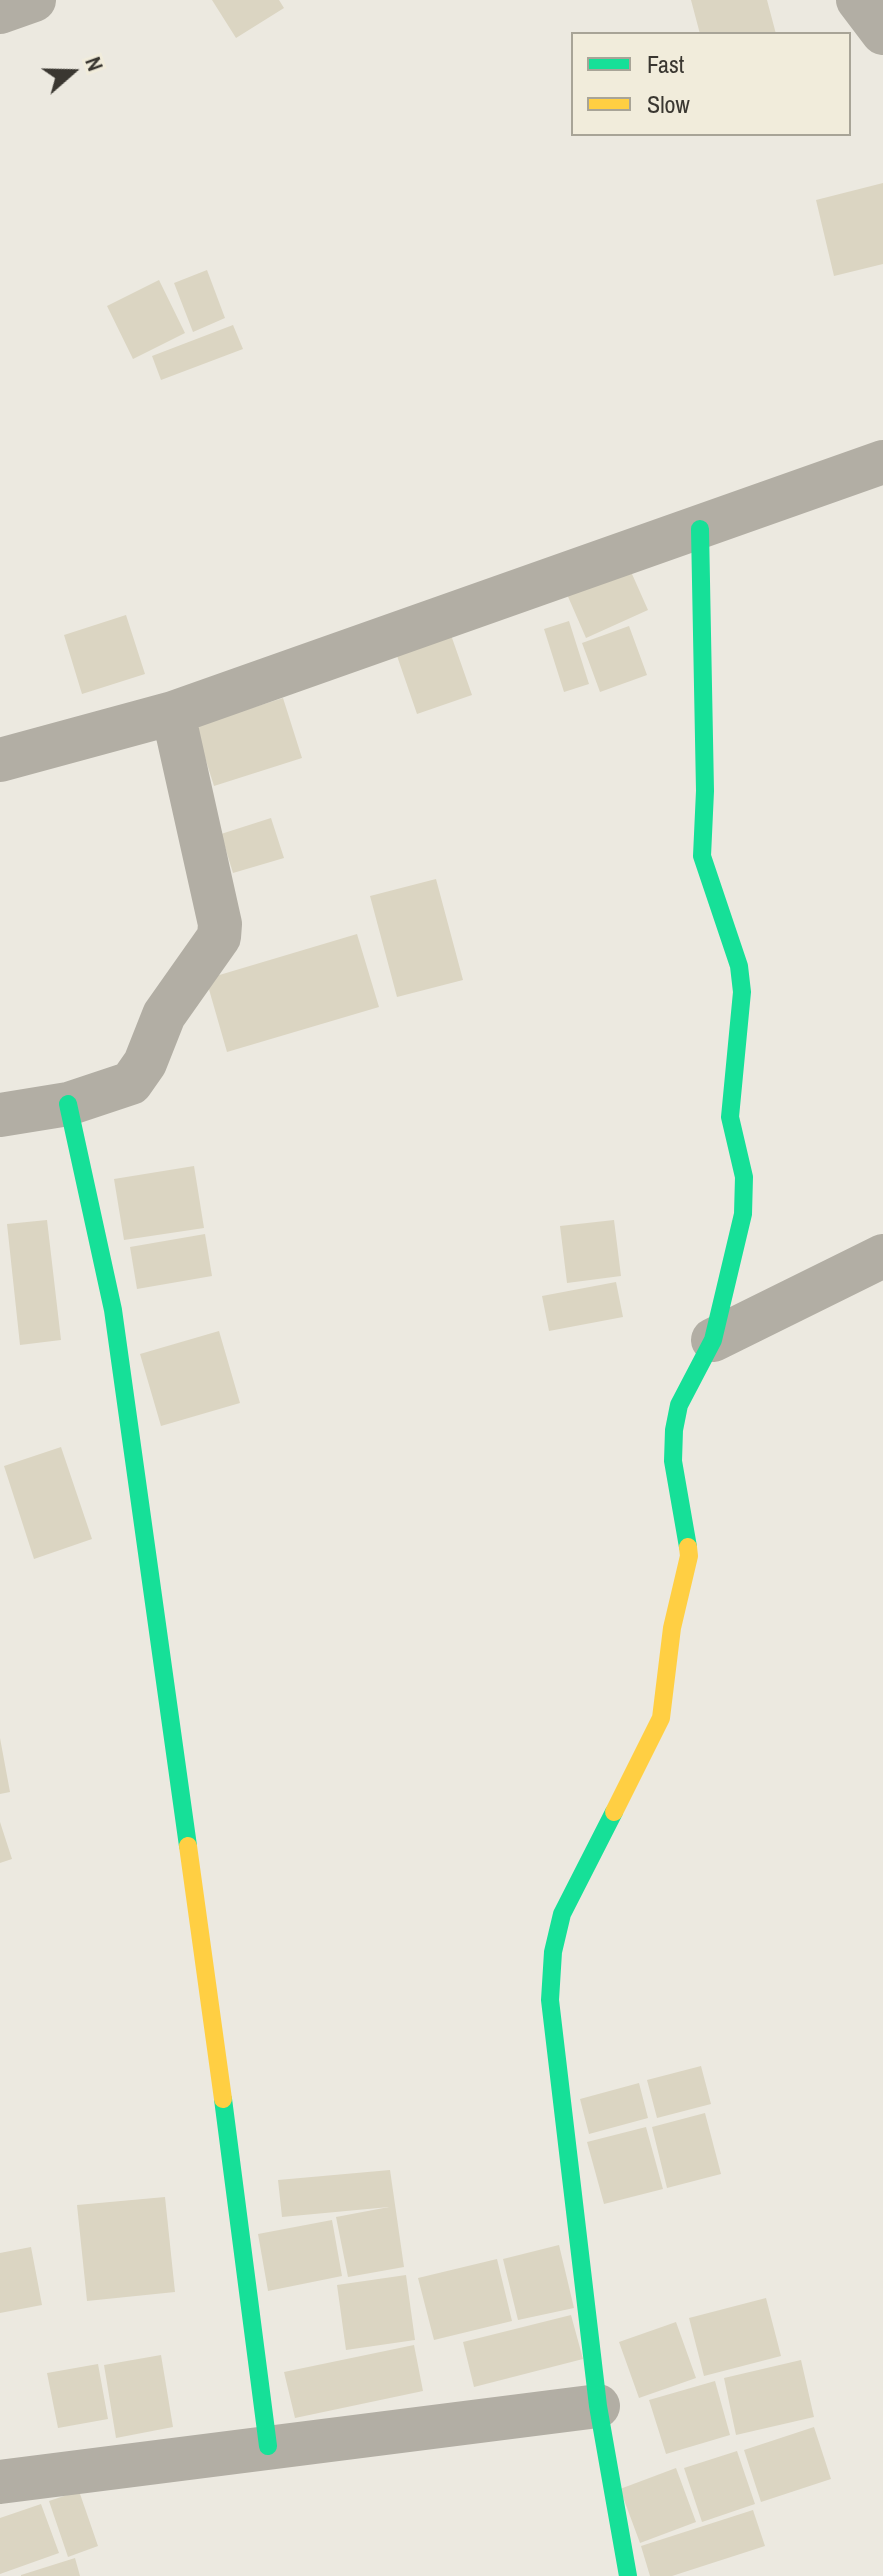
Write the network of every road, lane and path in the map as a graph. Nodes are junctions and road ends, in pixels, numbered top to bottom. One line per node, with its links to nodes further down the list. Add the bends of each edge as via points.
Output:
1 (34, 0): 3 (street)
2 (858, 0): 4 (street)
3 (0, 12)
4 (883, 33)
5 (883, 462): 6 (street)
6 (700, 529): 7 (street); 12 (street, via 702,856 739,966 742,992 730,1117 744,1177 743,1214)
7 (173, 713): 8 (street); 9 (street, via 221,931 164,1015 140,1075 118,1089)
8 (0, 760)
9 (68, 1104): 10 (street); 14 (street, via 113,1310)
10 (0, 1115)
11 (883, 1256): 12 (street)
12 (713, 1340): 13 (street, via 679,1405 674,1430 673,1461 689,1556 672,1628 661,1718 562,1914 553,1952 550,2000)
13 (598, 2406): 14 (street); 16 (street)
14 (268, 2446): 15 (street)
15 (0, 2482)
16 (628, 2576)

